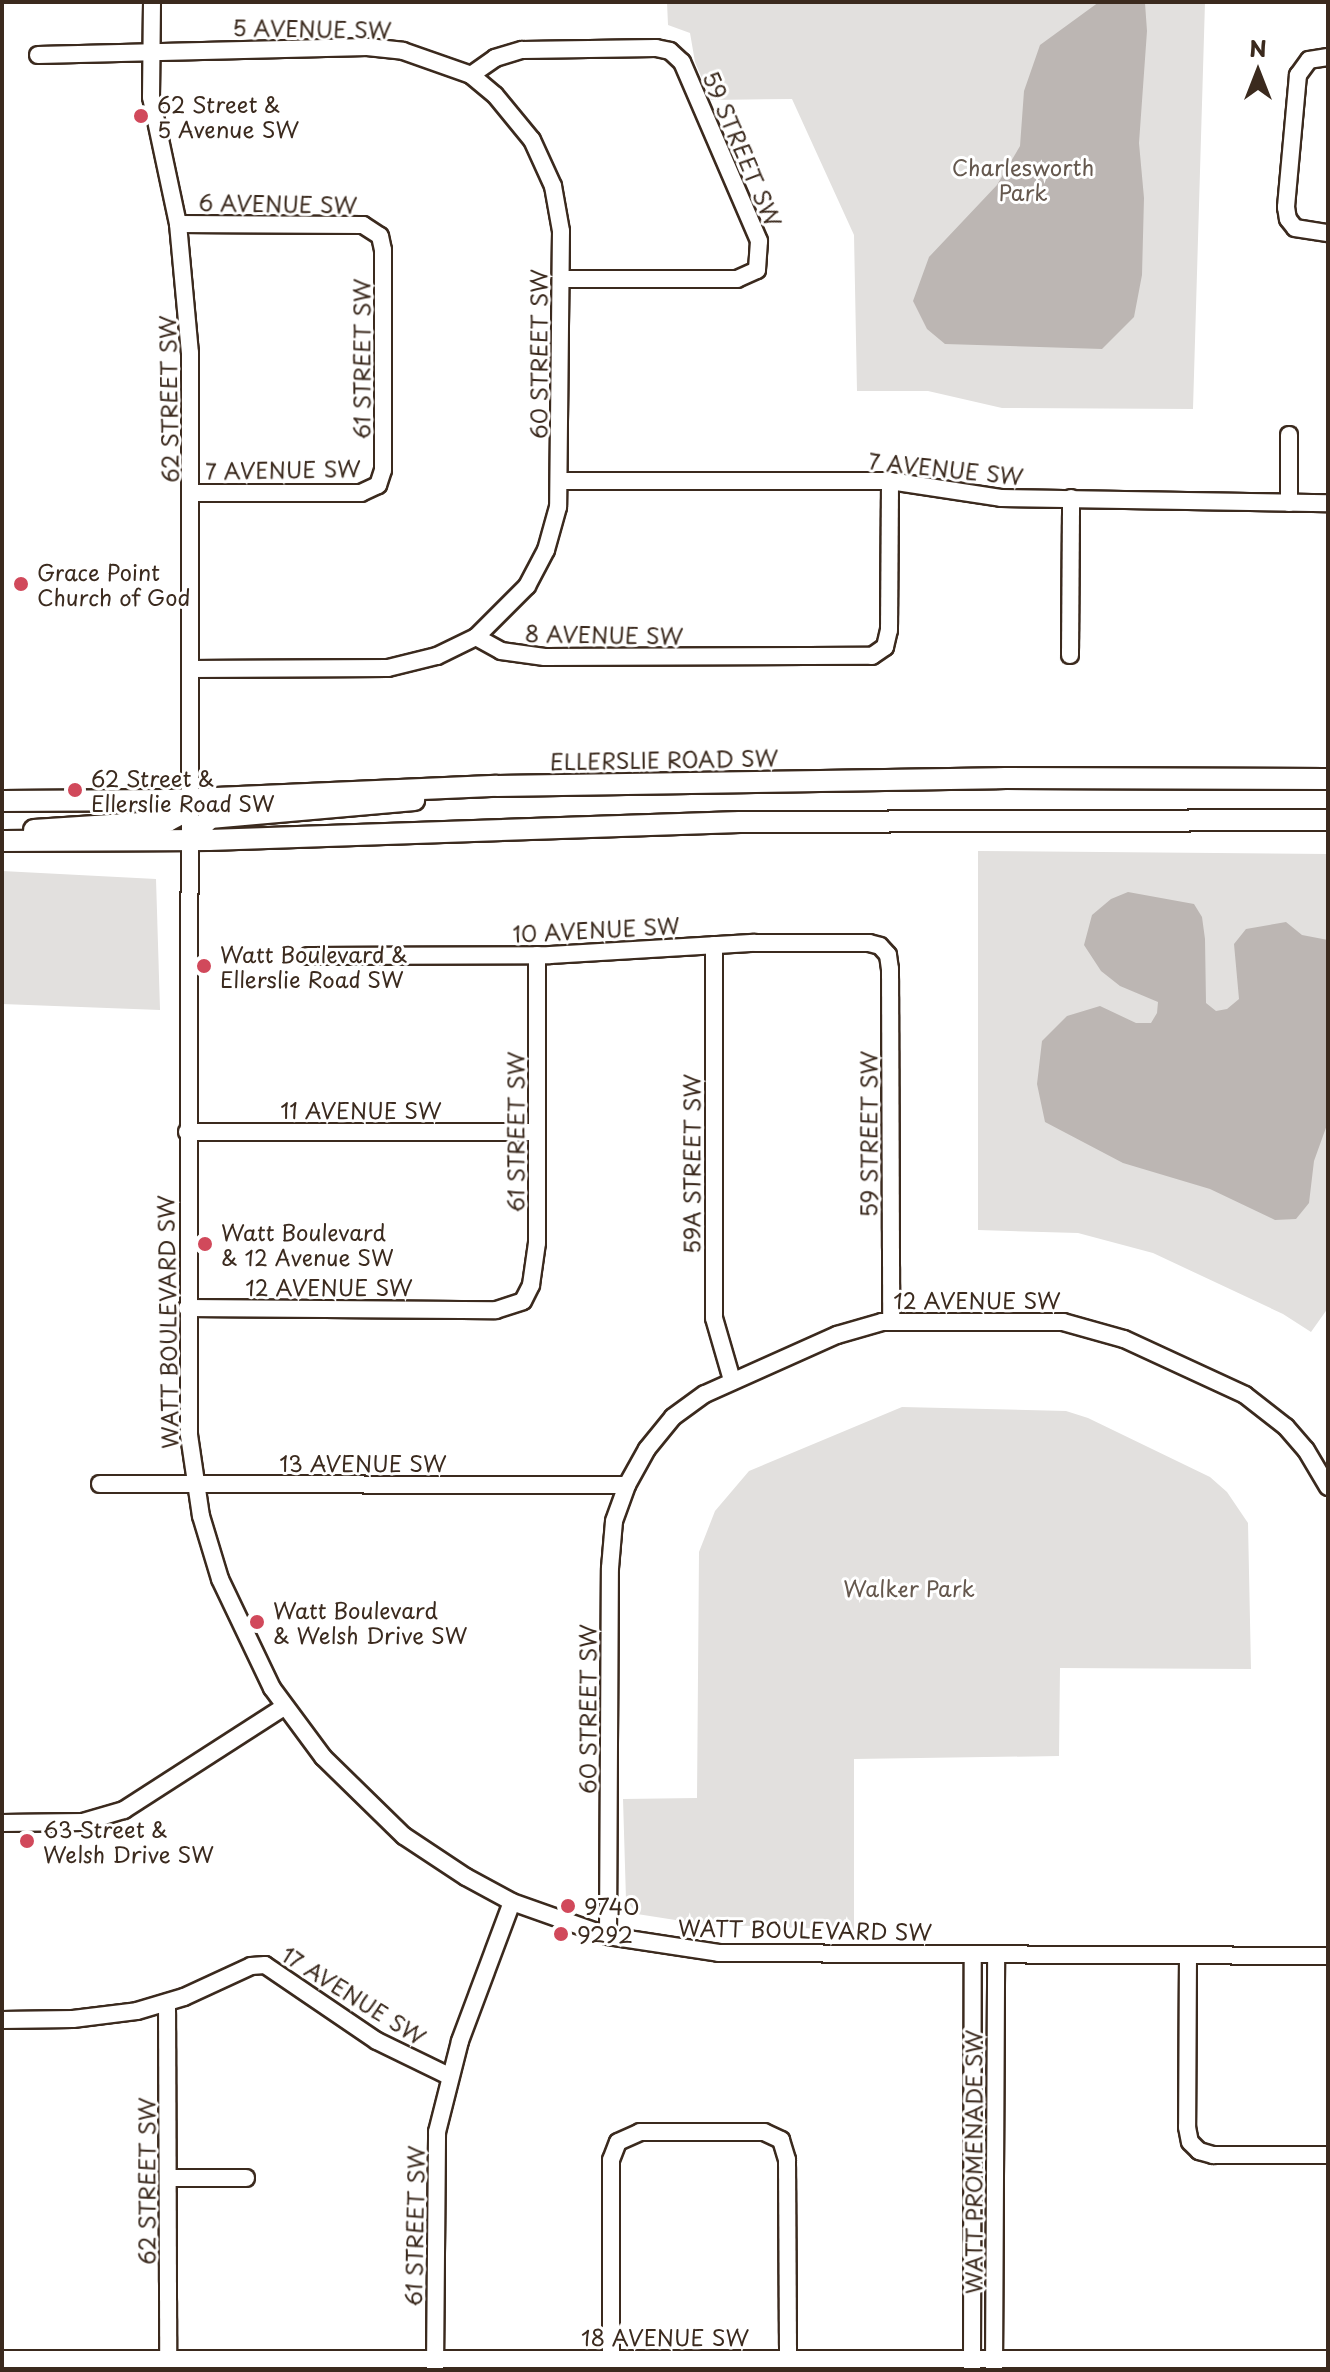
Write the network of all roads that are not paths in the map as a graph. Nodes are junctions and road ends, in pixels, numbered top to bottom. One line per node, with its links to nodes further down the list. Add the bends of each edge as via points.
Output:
1 (152, 2): 2 (street, 62 STREET SW)
2 (149, 51): 3 (street, 5 AVENUE SW); 5 (street, 5 AVENUE SW, via 386,49); 6 (street, 62 STREET SW, via 151,97)
3 (38, 55)
4 (1328, 57): 8 (street, via 1303,65 1295,83 1286,207 1292,225)
5 (471, 75): 9 (street, 60 STREET SW, via 513,114 546,165 558,210); 9 (street, 59 STREET SW, via 495,58 522,50 670,51 682,62 761,252 757,270 737,279)
6 (178, 224): 7 (street, 6 AVENUE SW, via 363,225); 14 (street, 62 STREET SW, via 190,328)
7 (376, 231): 13 (street, 61 STREET SW, via 383,243 383,470)
8 (1328, 233)
9 (561, 279): 11 (street, 60 STREET SW)
10 (1289, 435): 16 (street)
11 (560, 481): 12 (street, 7 AVENUE SW); 18 (street, 60 STREET SW, via 554,526 538,567 513,602)
12 (890, 481): 15 (street, 7 AVENUE SW, via 1001,498); 18 (street, 8 AVENUE SW, via 889,630 882,651 865,657 545,657 501,651)
13 (376, 487): 14 (street, 7 AVENUE SW, via 361,493)
14 (191, 493): 20 (street, 62 STREET SW)
15 (1071, 498): 16 (street, 7 AVENUE SW); 19 (street)
16 (1289, 503): 17 (street, 7 AVENUE SW)
17 (1328, 503)
18 (476, 637): 20 (street, via 437,656 388,668)
19 (1070, 655)
20 (191, 669): 23 (street, 62 STREET SW)
21 (1328, 779): 22 (main road, ELLERSLIE ROAD SW)
22 (497, 786): 23 (main road, ELLERSLIE ROAD SW); 27 (main road, via 386,805 210,818)
23 (192, 798): 24 (main road, ELLERSLIE ROAD SW); 26 (main road, via 183,813 168,821 46,828); 27 (street, WATT BOULEVARD SW)
24 (2, 801)
25 (1326, 819): 27 (main road, via 740,822)
26 (2, 838): 27 (main road)
27 (188, 840): 32 (street, WATT BOULEVARD SW)
28 (714, 945): 29 (street, 10 AVENUE SW, via 869,943); 30 (street, 10 AVENUE SW); 37 (street, 59A STREET SW, via 714,1318)
29 (885, 950): 36 (street, 59 STREET SW, via 890,969)
30 (537, 955): 31 (street, 10 AVENUE SW); 33 (street, 61 STREET SW)
31 (308, 956)
32 (187, 1132): 33 (street, 11 AVENUE SW); 35 (street, WATT BOULEVARD SW)
33 (536, 1132): 34 (street, 61 STREET SW, via 536,1252 528,1294)
34 (519, 1304): 35 (street, 12 AVENUE SW, via 496,1310)
35 (187, 1308): 39 (street, WATT BOULEVARD SW, via 187,1409)
36 (891, 1320): 37 (street, 12 AVENUE SW, via 837,1335); 41 (street, 12 AVENUE SW, via 1051,1321 1110,1333 1228,1386 1266,1409 1306,1450)
37 (732, 1380): 40 (street, 12 AVENUE SW, via 673,1417)
38 (100, 1484): 39 (street, 13 AVENUE SW)
39 (195, 1484): 40 (street, 13 AVENUE SW); 42 (street, WATT BOULEVARD SW, via 234,1613)
40 (627, 1485): 45 (street, 60 STREET SW, via 611,1549)
41 (1328, 1487)
42 (284, 1707): 43 (street, via 124,1810 83,1822); 44 (street, WATT BOULEVARD SW, via 323,1757 404,1836)
43 (2, 1823)
44 (512, 1902): 45 (street, WATT BOULEVARD SW); 52 (street, 61 STREET SW)
45 (608, 1936): 46 (street, WATT BOULEVARD SW, via 719,1953)
46 (973, 1954): 47 (street, WATT BOULEVARD SW); 61 (street, WATT PROMENADE SW)
47 (996, 1954): 48 (street, WATT BOULEVARD SW); 62 (street, WATT PROMENADE SW)
48 (1188, 1955): 49 (street, WATT BOULEVARD SW); 53 (street, via 1187,2127 1194,2147 1213,2155)
49 (1328, 1956)
50 (167, 2003): 51 (street, 17 AVENUE SW, via 94,2018); 52 (street, 17 AVENUE SW, via 251,1966 265,1965 377,2041); 54 (street, 62 STREET SW)
51 (2, 2020)
52 (449, 2076): 63 (street, 61 STREET SW, via 435,2157)
53 (1328, 2155)
54 (169, 2178): 55 (street); 57 (street, 62 STREET SW)
55 (246, 2178)
56 (2, 2359): 57 (street, 18 AVENUE SW)
57 (168, 2359): 63 (street, 18 AVENUE SW)
58 (611, 2359): 59 (street, 18 AVENUE SW); 59 (street, via 611,2160 624,2136 640,2132 764,2132 781,2140 787,2160); 63 (street, 18 AVENUE SW)
59 (788, 2359): 61 (street, 18 AVENUE SW)
60 (1328, 2359): 62 (street, 18 AVENUE SW)
61 (972, 2364): 62 (street, 18 AVENUE SW)
62 (994, 2364)
63 (435, 2365)

